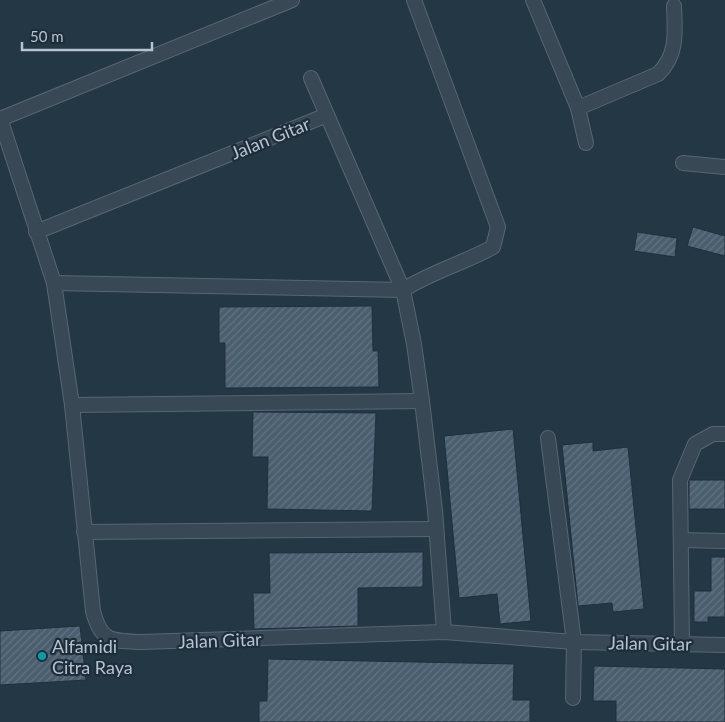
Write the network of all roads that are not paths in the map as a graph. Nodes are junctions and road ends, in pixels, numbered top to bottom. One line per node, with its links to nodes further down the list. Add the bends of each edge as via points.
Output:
1 (292, 0): 8 (street)
2 (414, 0): 14 (street, via 498,227 493,247 419,279)
3 (534, 0): 6 (street)
4 (674, 6): 6 (street, via 675,44 668,64 658,74)
5 (311, 78): 7 (street)
6 (578, 108): 9 (street)
7 (327, 115): 12 (street, Jalan Gitar); 14 (street, Jalan Gitar)
8 (0, 119): 12 (street, Jalan Gitar)
9 (586, 143)
10 (683, 163): 11 (street)
11 (725, 167)
12 (36, 232): 13 (street, Jalan Gitar)
13 (54, 283): 14 (street); 16 (street, Jalan Gitar)
14 (402, 290): 15 (street, Jalan Gitar)
15 (422, 401): 16 (street); 19 (street, Jalan Gitar)
16 (72, 405): 20 (street, Jalan Gitar)
17 (725, 434): 21 (street, via 712,434 695,444 680,480)
18 (548, 438): 24 (street)
19 (435, 529): 20 (street); 23 (street, Jalan Gitar)
20 (84, 532): 23 (street, Jalan Gitar, via 92,611 98,629 108,638 141,642)
21 (681, 540): 22 (street); 25 (street)
22 (725, 540)
23 (444, 632): 24 (street, Jalan Gitar)
24 (574, 642): 25 (street, Jalan Gitar); 27 (street)
25 (682, 644): 26 (street, Jalan Gitar)
26 (725, 645)
27 (573, 698)

